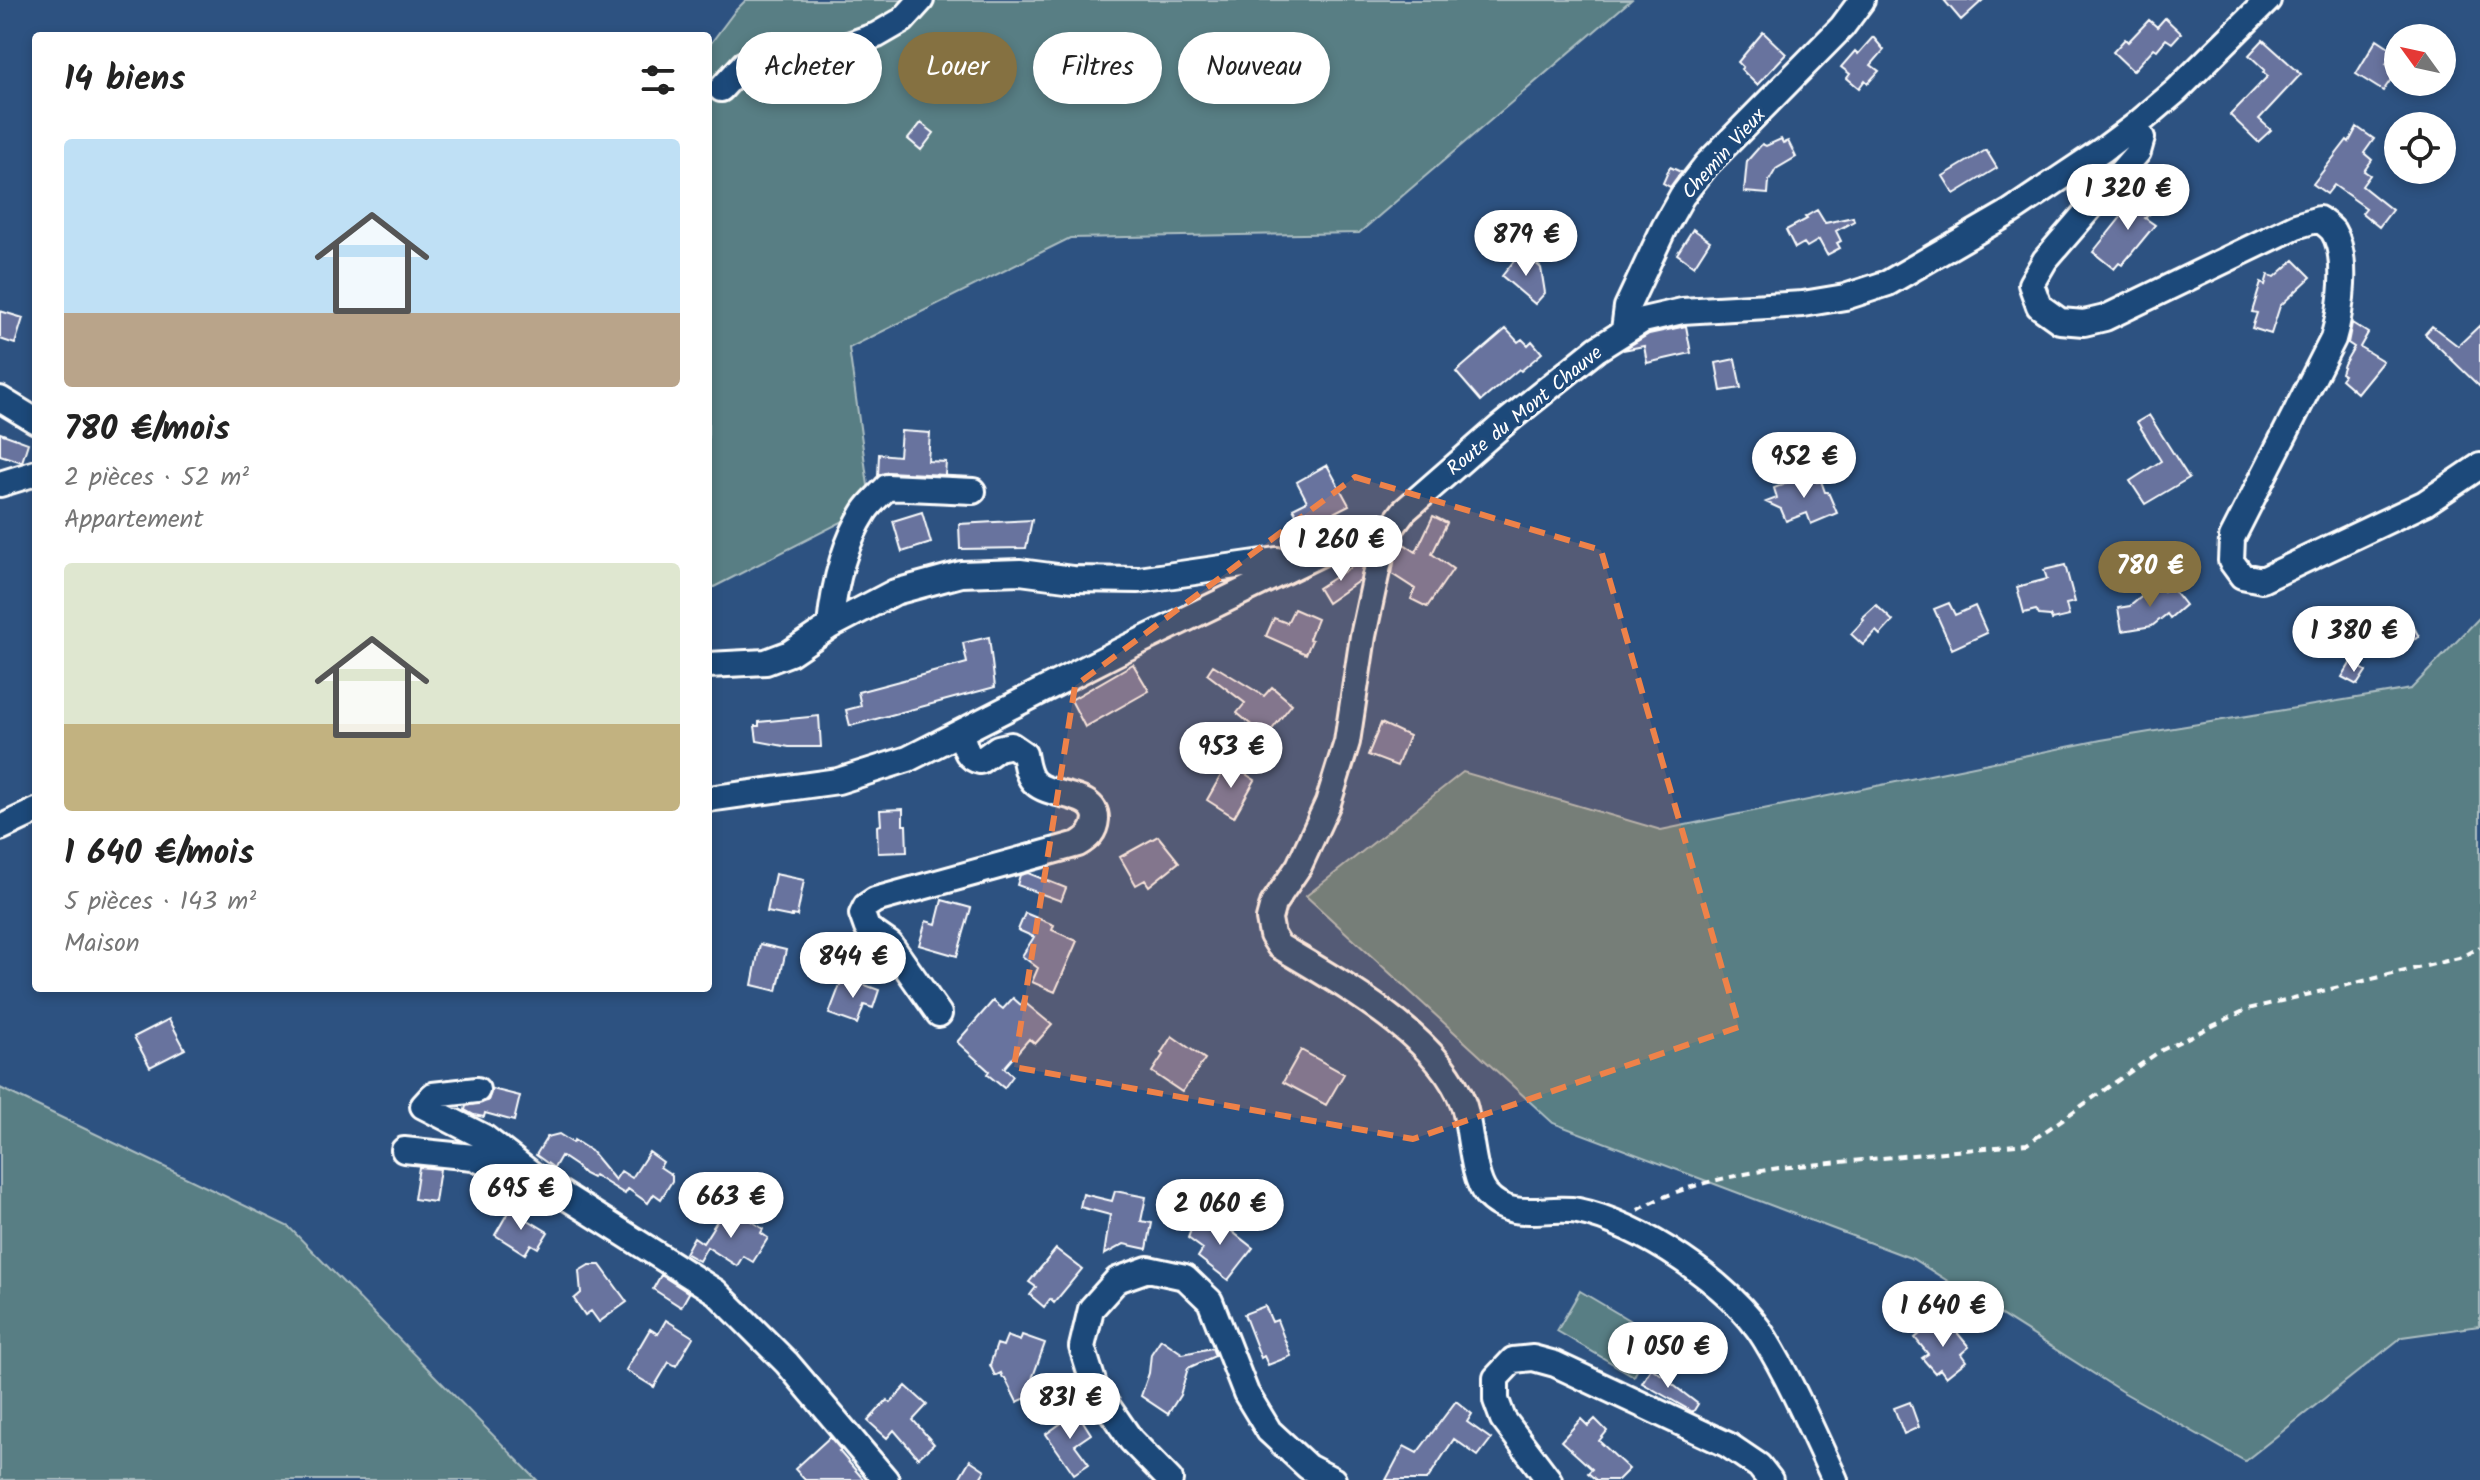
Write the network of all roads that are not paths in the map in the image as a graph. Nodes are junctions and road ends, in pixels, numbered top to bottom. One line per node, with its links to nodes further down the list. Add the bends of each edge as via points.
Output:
1 (921, 0): 4 (street, via 903,20 846,46 812,48 793,57 757,57)
2 (1862, 0): 6 (street, Chemin Vieux, via 1682,196 1627,307)
3 (2268, 0): 5 (street, Route du Mont Chauve)
4 (721, 89)
5 (2136, 125): 6 (street, Route du Mont Chauve, via 2010,212 1888,283 1803,304 1682,311); 9 (street, via 2142,138 2138,152 2045,260 2031,284 2039,306 2060,321 2105,318 2319,219 2333,230 2341,256 2341,312 2333,339 2232,538 2231,561 2242,576 2262,580 2425,503)
6 (1624, 330): 13 (street, Route du Mont Chauve, via 1435,483)
7 (0, 399): 8 (street)
8 (32, 419)
9 (2480, 466)
10 (32, 474): 11 (street)
11 (0, 484)
12 (973, 491): 15 (street, via 887,487 866,509 849,544 833,589)
13 (1384, 538): 14 (street, via 1364,537 1336,546); 30 (street, via 1347,742 1328,803 1299,866 1273,904 1272,935 1279,946 1413,1036 1453,1082 1486,1194 1524,1212 1575,1210 1617,1222 1657,1243 1726,1293 1764,1337)
14 (1285, 570): 15 (street, via 1277,560 1139,580 961,574 895,592); 17 (street)
15 (830, 626): 16 (street, via 766,662)
16 (712, 665)
17 (961, 732): 18 (street, via 908,759 838,781); 21 (street, via 971,758 980,761 1011,745 1024,754 1034,782 1088,802 1096,818 1094,829 1078,844 866,906 862,914 867,928 890,944)
18 (712, 798)
19 (32, 813): 20 (street)
20 (0, 828)
21 (939, 1014)
22 (477, 1090): 24 (street, via 433,1095 423,1106 484,1137)
23 (404, 1150): 24 (street, via 473,1157 516,1177)
24 (538, 1179): 25 (street, via 716,1292 787,1363)
25 (886, 1480)
26 (1170, 1480): 27 (street, via 1131,1440 1095,1388 1082,1347 1091,1309 1117,1280 1148,1269 1185,1277 1210,1301 1246,1393 1269,1431 1308,1467)
27 (1333, 1480)
28 (1549, 1480): 29 (street, via 1503,1419 1496,1400 1496,1378 1513,1360 1555,1364 1728,1445)
29 (1770, 1480)
30 (1835, 1480)

